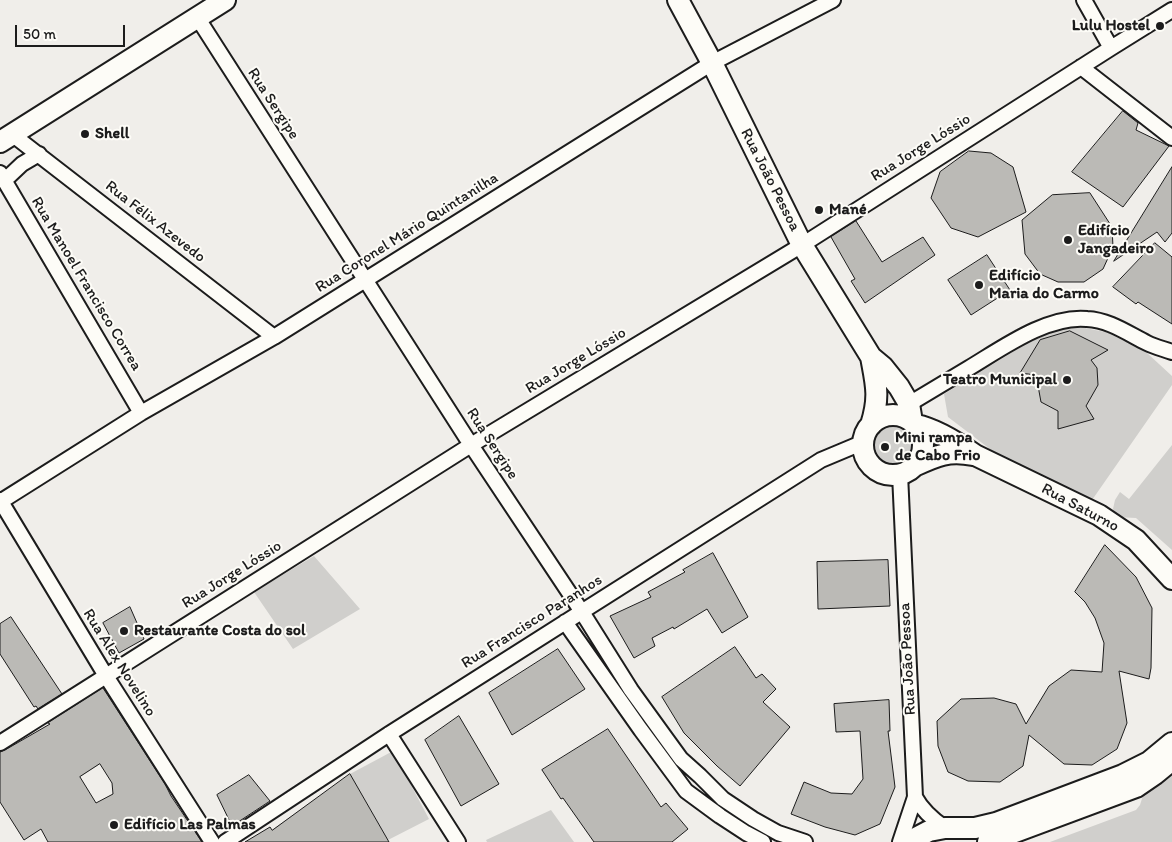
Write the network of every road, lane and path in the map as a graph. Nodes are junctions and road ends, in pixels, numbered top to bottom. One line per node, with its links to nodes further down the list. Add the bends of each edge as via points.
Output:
1 (225, 0): 6 (street)
2 (678, 0): 8 (street, Rua João Pessoa)
3 (833, 0): 8 (street, Rua Coronel Mário Quintanilha)
4 (1084, 0): 7 (street)
5 (1172, 10): 7 (street, Rua Jorge Lóssio)
6 (197, 17): 10 (street); 15 (street, Rua Sergipe)
7 (1111, 48): 9 (street, Rua Jorge Lóssio)
8 (712, 63): 14 (street, Rua João Pessoa); 15 (street, Rua Coronel Mário Quintanilha)
9 (1081, 67): 11 (street); 14 (street, Rua Jorge Lóssio)
10 (6, 138): 12 (street, Rua Félix Azevedo)
11 (1172, 138)
12 (39, 154): 13 (street); 16 (street, Rua Félix Azevedo)
13 (2, 177): 19 (street, Rua Manoel Francisco Correa)
14 (802, 244): 18 (street, Rua João Pessoa); 22 (street, Rua Jorge Lóssio)
15 (365, 280): 16 (street, Rua Coronel Mário Quintanilha); 22 (street, Rua Sergipe)
16 (274, 337): 19 (street, Rua Coronel Mário Quintanilha)
17 (1172, 352): 20 (street, via 1103,322 1087,318 1070,319 1011,343)
18 (871, 356): 20 (street, Rua João Pessoa, via 891,376); 21 (street, Rua João Pessoa, via 877,399)
19 (141, 412): 25 (street, Rua Coronel Mário Quintanilha)
20 (913, 417): 21 (street, via 886,416 878,419); 23 (street, Rua Saturno); 24 (street, via 923,438 923,446 922,453)
21 (867, 433): 24 (street, via 864,451 874,467 890,474); 27 (street, Rua Francisco Paranhos)
22 (471, 445): 27 (street, Rua Sergipe); 29 (street, Rua Jorge Lóssio)
23 (974, 455): 24 (street, Rua Saturno, via 946,453); 26 (street, Rua Saturno, via 1099,515 1136,540)
24 (907, 470): 36 (street, Rua João Pessoa)
25 (0, 501): 29 (street, Rua Alex Novelino)
26 (1172, 579)
27 (582, 612): 28 (street, Rua Francisco Paranhos); 34 (street, Rua Sergipe, via 664,737)
28 (566, 622): 30 (street, Rua Francisco Paranhos); 35 (street)
29 (106, 676): 31 (street, Rua Jorge Lóssio); 38 (street, Rua Alex Novelino)
30 (389, 734): 39 (street, Rua Francisco Paranhos); 40 (street)
31 (0, 743)
32 (1172, 743): 37 (street, via 1149,762 1123,775 996,823 974,828)
33 (1172, 760): 45 (street, via 1136,786)
34 (700, 776): 35 (street); 42 (street, Rua Sergipe, via 723,800 753,819 778,833)
35 (686, 791): 41 (street)
36 (915, 796): 37 (street, via 919,805); 43 (street, Rua João Pessoa)
37 (944, 828): 44 (street, via 929,831)
38 (212, 842)
39 (225, 842)
40 (458, 842)
41 (763, 842)
42 (805, 842)
43 (900, 842)
44 (908, 842)
45 (988, 842)

